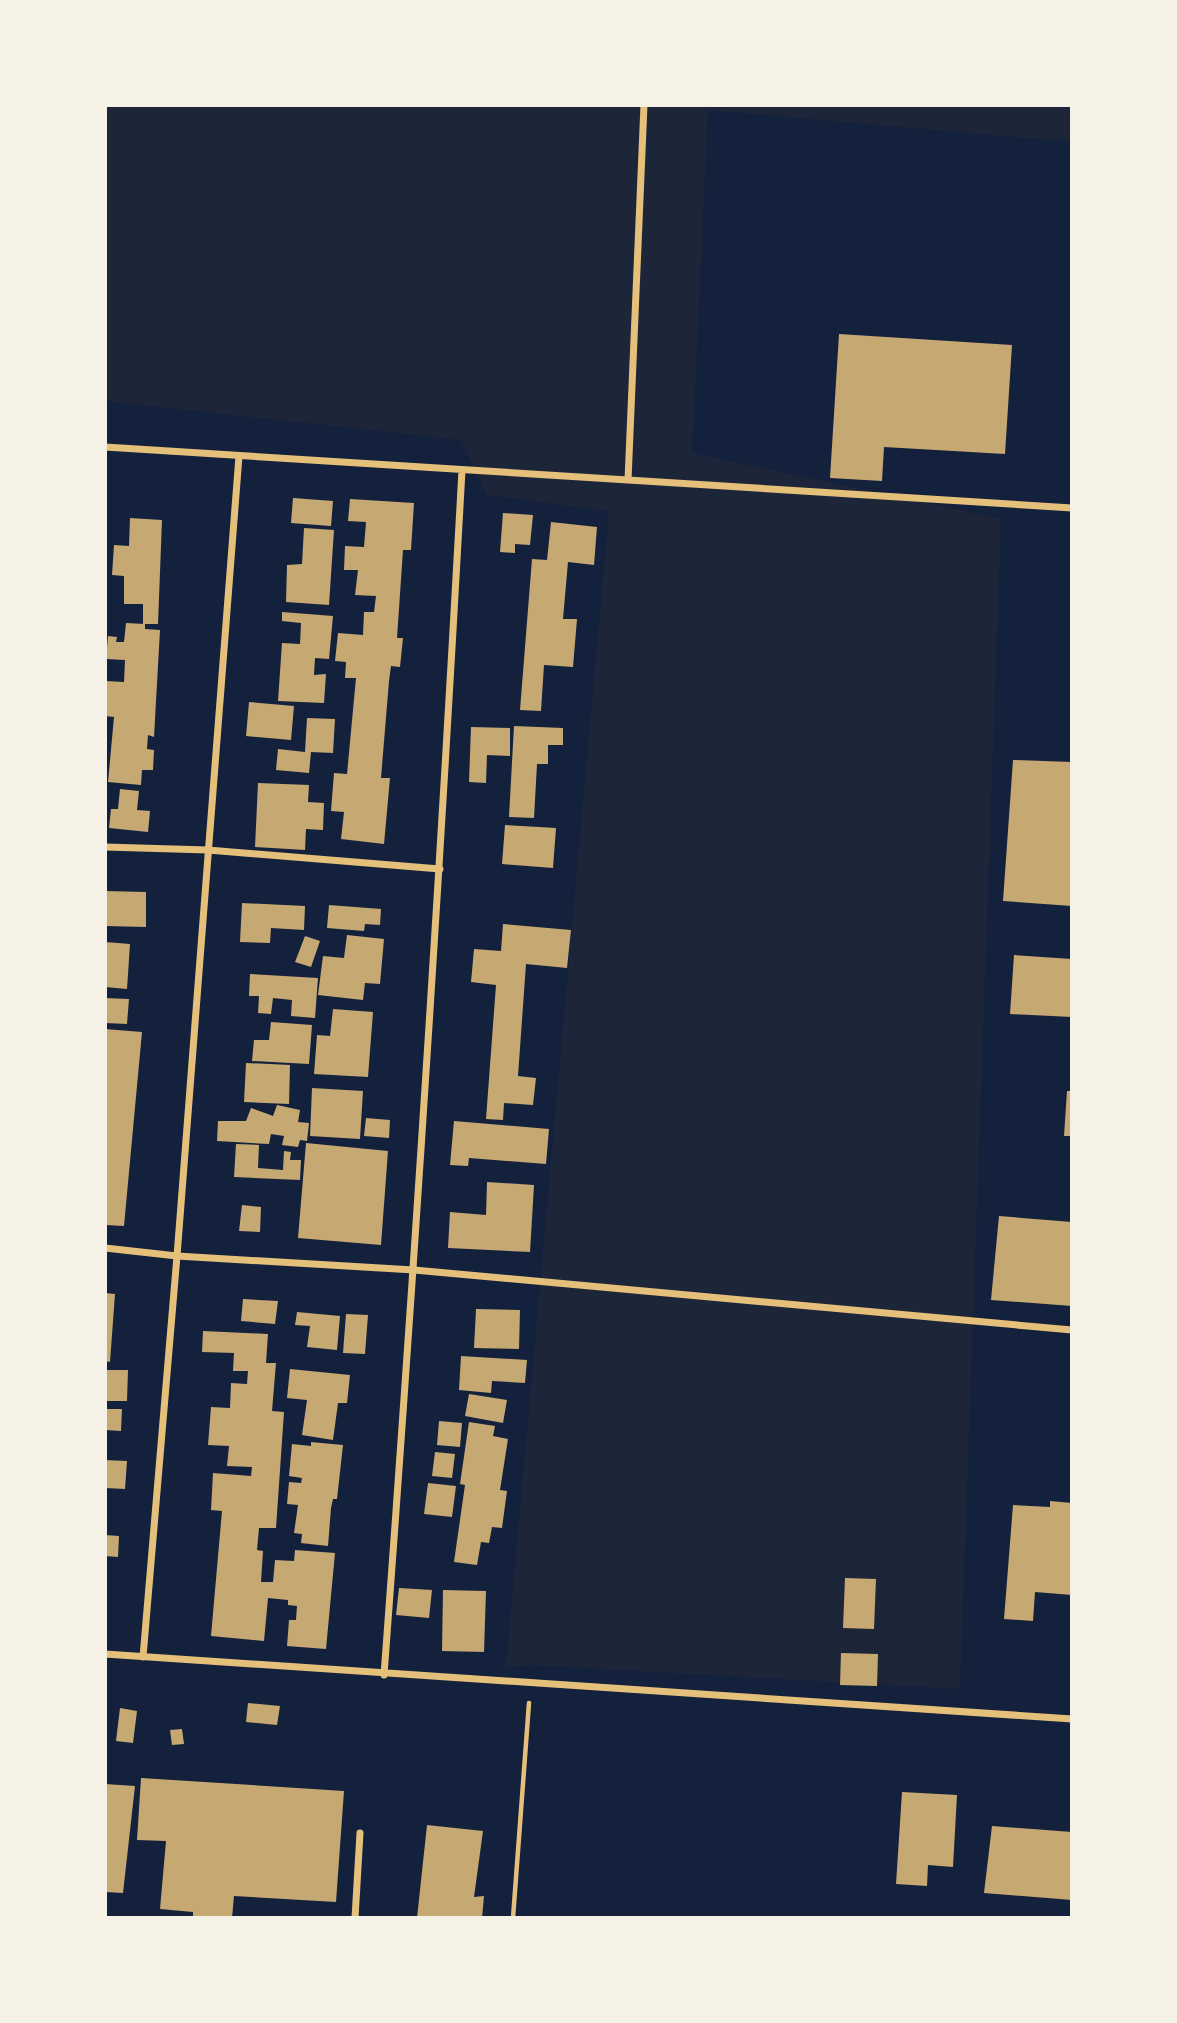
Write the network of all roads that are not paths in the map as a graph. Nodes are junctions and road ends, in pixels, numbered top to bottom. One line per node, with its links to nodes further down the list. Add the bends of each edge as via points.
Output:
1 (644, 105): 5 (street)
2 (105, 447): 3 (street)
3 (239, 456): 4 (street); 8 (street)
4 (462, 470): 5 (street); 9 (street)
5 (628, 480): 6 (street)
6 (1072, 508)
7 (105, 848): 8 (street)
8 (208, 850): 9 (street); 11 (street)
9 (440, 869): 12 (street)
10 (105, 1248): 11 (street)
11 (177, 1256): 12 (street); 15 (street)
12 (414, 1270): 13 (street); 16 (street)
13 (1072, 1330)
14 (105, 1654): 15 (street)
15 (143, 1657): 16 (street)
16 (384, 1675): 17 (street)
17 (1072, 1719)
18 (360, 1833): 19 (street)
19 (355, 1918)

